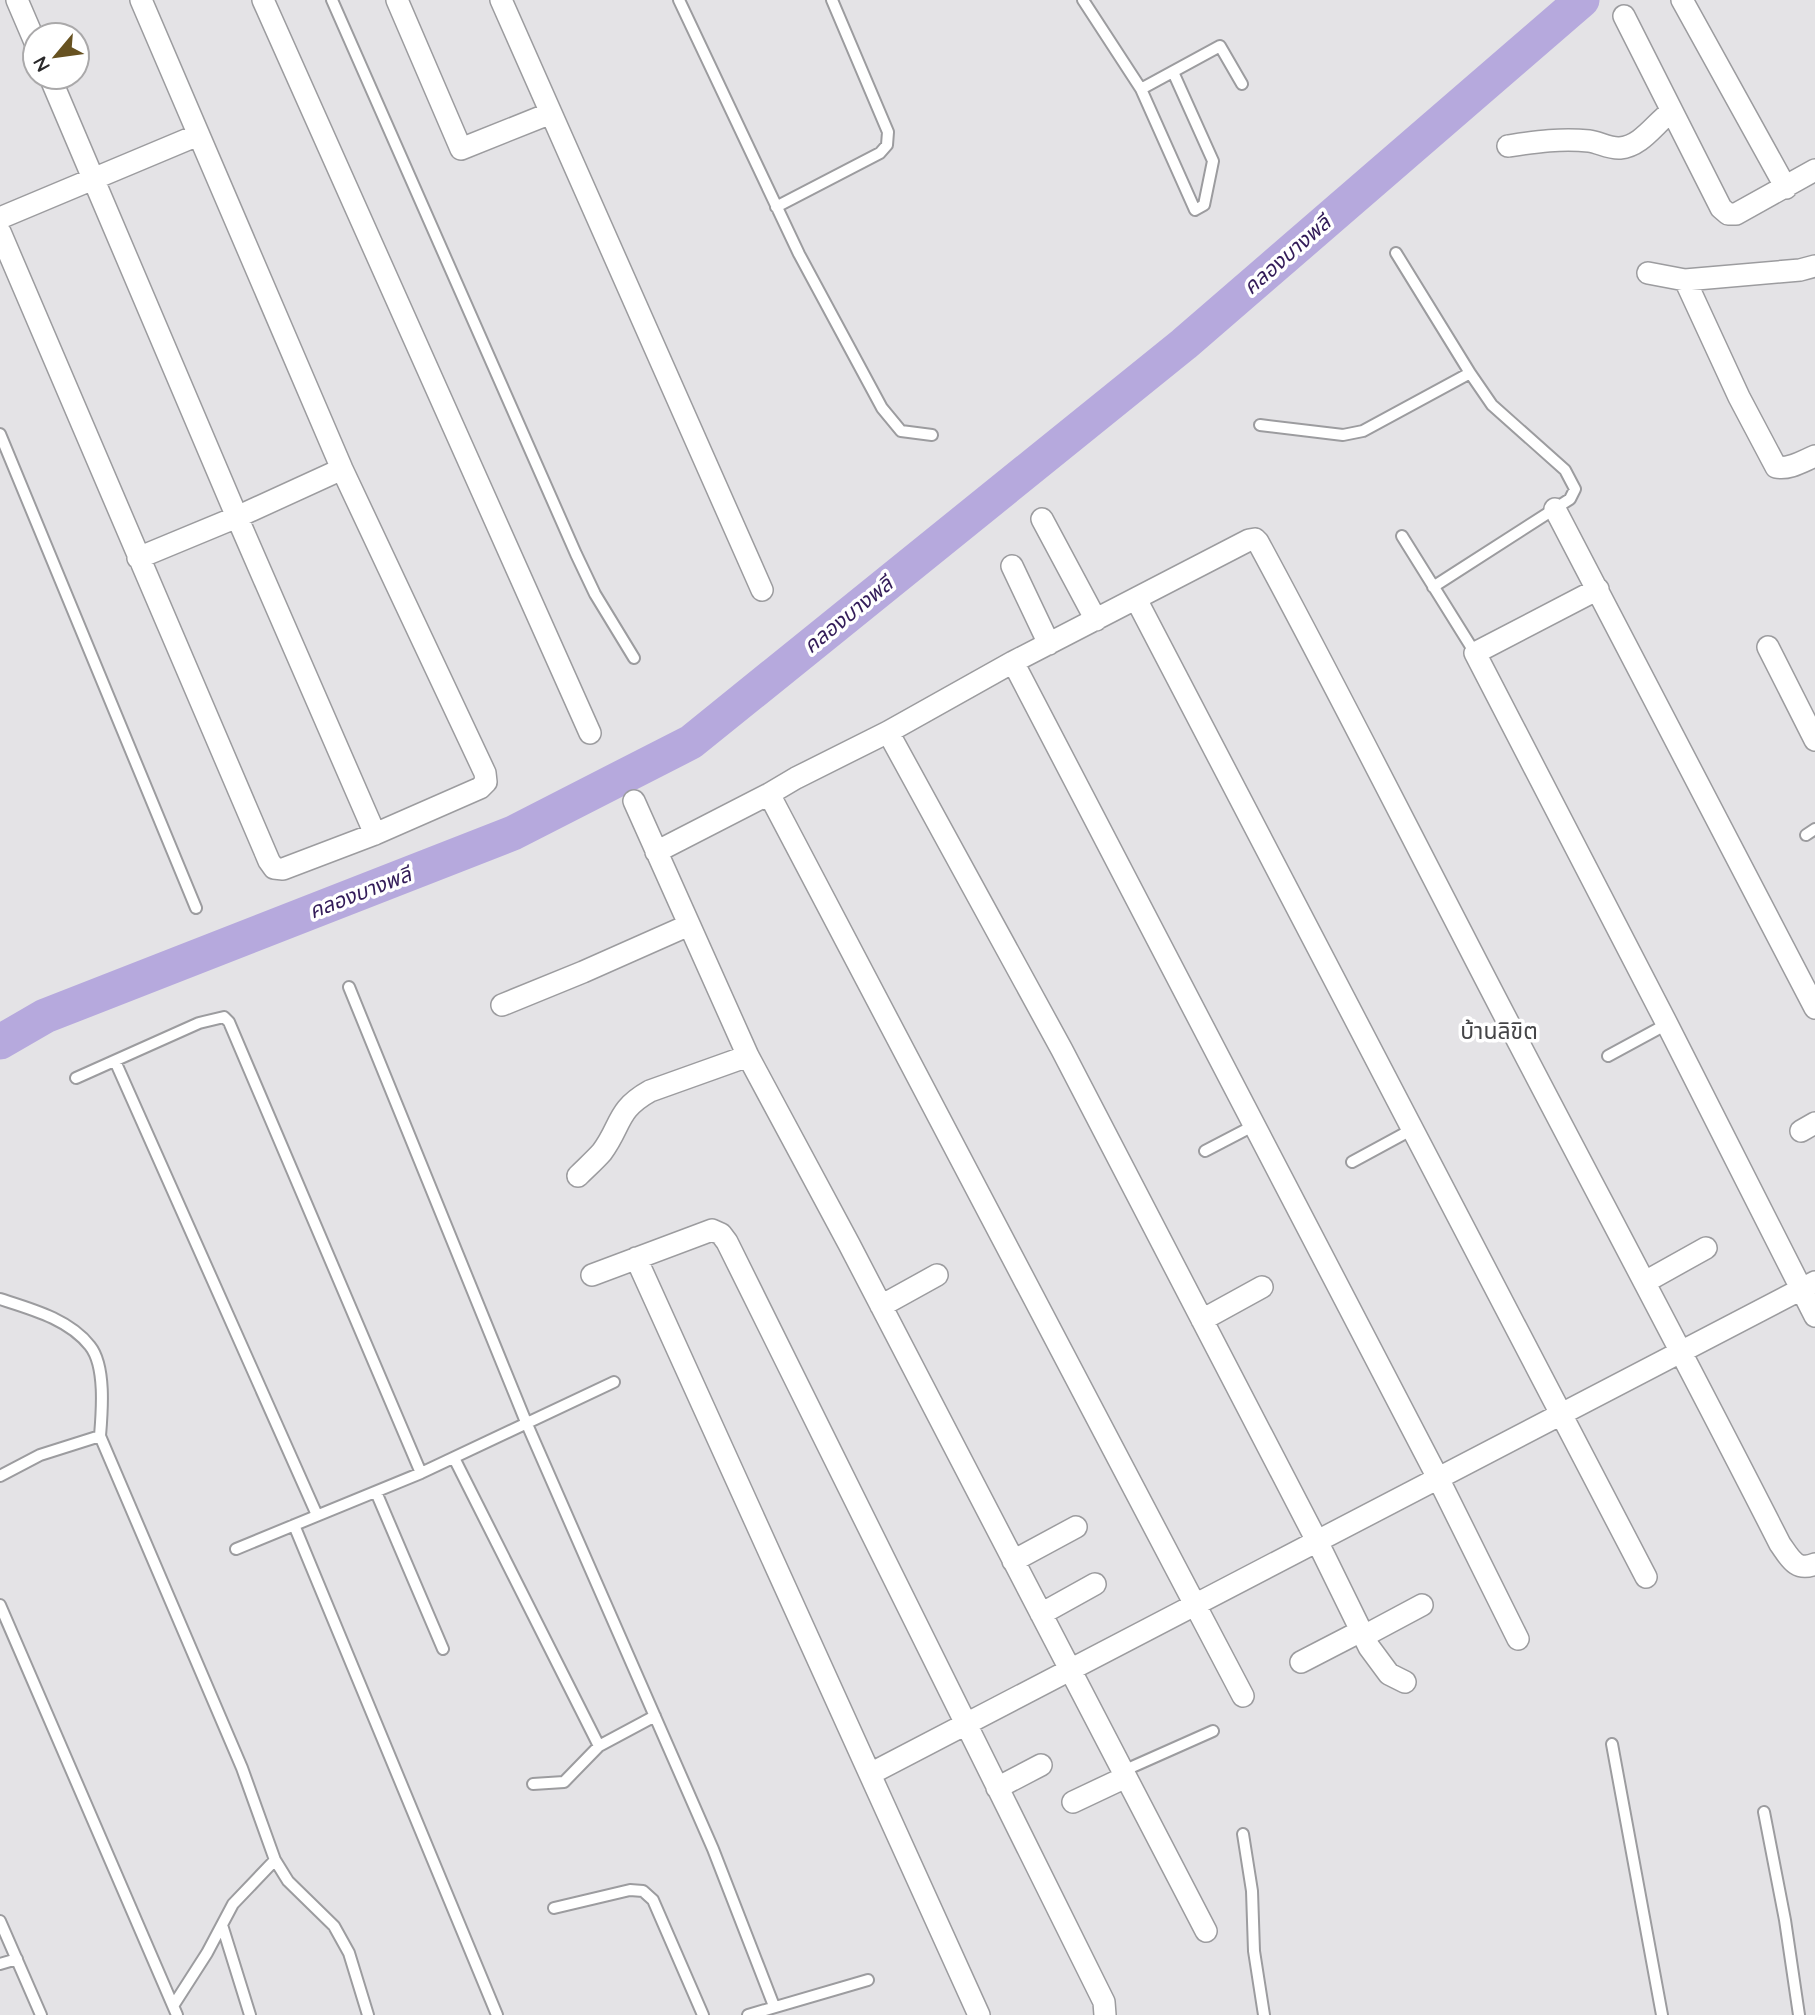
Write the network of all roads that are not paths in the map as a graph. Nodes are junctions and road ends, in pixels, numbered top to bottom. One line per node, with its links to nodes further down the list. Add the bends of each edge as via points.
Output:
1 (17, 0): 12 (street)
2 (141, 0): 19 (street)
3 (263, 0): 54 (street)
4 (332, 0): 51 (lane, via 581,564)
5 (397, 0): 18 (street, via 461,149)
6 (501, 0): 18 (street)
7 (680, 0): 24 (lane)
8 (832, 0): 24 (lane, via 888,132 887,145 880,153)
9 (1083, 0): 15 (lane)
10 (1682, 0): 23 (street)
11 (1624, 16): 17 (street)
12 (26, 21)
13 (1173, 72): 14 (lane, via 1220,46); 15 (lane); 15 (lane, via 1213,161 1204,205 1195,210)
14 (1242, 84)
15 (1141, 89)
16 (56, 91): 22 (street)
17 (1672, 111): 20 (street, via 1640,141 1619,149 1591,141 1553,139); 23 (street, via 1728,214)
18 (551, 113): 45 (street)
19 (198, 135): 22 (street); 36 (street)
20 (1508, 146)
21 (1815, 170): 23 (street)
22 (93, 179): 25 (street); 38 (street)
23 (1786, 188)
24 (776, 207): 34 (lane, via 882,408 901,431)
25 (0, 218)
26 (0, 232): 41 (street)
27 (1396, 253): 31 (lane)
28 (1815, 266): 30 (street)
29 (1648, 273): 30 (street)
30 (1685, 280): 35 (street, via 1776,467)
31 (1470, 373): 32 (lane, via 1363,431 1343,435); 37 (lane, via 1492,405 1572,480 1575,489 1570,499)
32 (1260, 425)
33 (0, 434): 60 (lane)
34 (932, 435)
35 (1815, 456)
36 (342, 469): 38 (street); 58 (street, via 486,782)
37 (1555, 509): 43 (lane); 44 (street)
38 (237, 517): 41 (street); 58 (street)
39 (1042, 519): 47 (street)
40 (1402, 536): 43 (lane)
41 (138, 558): 58 (street, via 274,867 283,869)
42 (1012, 566): 48 (street)
43 (1433, 587): 50 (lane)
44 (1598, 589): 50 (street); 64 (street)
45 (762, 590)
46 (1136, 599): 47 (street); 71 (street); 79 (street, via 1249,540 1258,542)
47 (1096, 620): 48 (street)
48 (1049, 644): 52 (street)
49 (1768, 647): 55 (street)
50 (1475, 653): 65 (street)
51 (634, 658)
52 (1013, 662): 53 (street); 70 (street)
53 (888, 732): 56 (street); 85 (street, via 1062,1050)
54 (590, 733)
55 (1815, 740)
56 (769, 794): 59 (street); 107 (street)
57 (634, 801): 59 (street)
58 (375, 834)
59 (656, 852): 61 (street)
60 (195, 908)
61 (689, 925): 63 (street); 66 (street)
62 (349, 987): 89 (lane)
63 (502, 1005)
64 (1815, 1008)
65 (1667, 1024): 67 (lane); 80 (street)
66 (748, 1056): 74 (street, via 635,1099 602,1151); 83 (street)
67 (1608, 1056)
68 (114, 1060): 69 (lane); 92 (lane, via 199,1023 224,1017 229,1022); 96 (lane)
69 (76, 1078)
70 (1253, 1126): 72 (lane); 94 (street)
71 (1411, 1130): 73 (lane); 88 (street)
72 (1205, 1151)
73 (1352, 1162)
74 (578, 1176)
75 (1706, 1248): 79 (street)
76 (636, 1258): 77 (street); 117 (street, via 712,1230 727,1242); 122 (street)
77 (592, 1275)
78 (937, 1275): 83 (street)
79 (1645, 1282): 86 (street)
80 (1808, 1286): 84 (street); 86 (street)
81 (1262, 1287): 85 (street)
82 (0, 1299): 90 (lane, via 43,1313 92,1347 102,1380)
83 (881, 1306): 101 (street)
84 (1815, 1316)
85 (1202, 1320): 99 (street)
86 (1682, 1352): 88 (street); 102 (street, via 1791,1560 1805,1568)
87 (614, 1382): 89 (lane)
88 (1561, 1415): 94 (street); 103 (street)
89 (526, 1422): 91 (lane); 116 (lane)
90 (100, 1436): 93 (lane, via 40,1455); 129 (lane, via 242,1768)
91 (454, 1458): 92 (lane); 120 (lane)
92 (421, 1473): 95 (lane)
93 (0, 1476)
94 (1439, 1480): 99 (street); 110 (street)
95 (376, 1492): 96 (lane); 111 (lane)
96 (317, 1515): 97 (lane)
97 (294, 1525): 100 (lane); 142 (lane)
98 (1076, 1527): 101 (street)
99 (1318, 1543): 107 (street); 109 (street)
100 (236, 1549)
101 (1013, 1561): 108 (street)
102 (1815, 1564)
103 (1646, 1577)
104 (1095, 1584): 108 (street)
105 (0, 1605): 138 (lane)
106 (1422, 1605): 109 (street)
107 (1195, 1606): 113 (street); 115 (street)
108 (1041, 1614): 113 (street)
109 (1363, 1633): 112 (street); 114 (street, via 1389,1674)
110 (1518, 1639)
111 (443, 1649)
112 (1301, 1661)
113 (1071, 1671): 117 (street); 123 (street)
114 (1405, 1682)
115 (1243, 1696)
116 (655, 1716): 120 (lane); 137 (lane)
117 (966, 1725): 122 (street); 125 (street)
118 (1213, 1731): 123 (lane)
119 (1612, 1744): 148 (lane)
120 (599, 1746): 124 (lane, via 564,1782)
121 (1041, 1765): 125 (street)
122 (870, 1774): 145 (street)
123 (1124, 1774): 126 (street); 133 (street)
124 (533, 1784)
125 (998, 1788): 146 (street, via 1104,2002)
126 (1073, 1802)
127 (1764, 1812): 149 (lane)
128 (1243, 1834): 147 (lane)
129 (275, 1860): 132 (lane, via 233,1904); 141 (lane, via 288,1881 334,1926 349,1953)
130 (554, 1908): 143 (lane, via 643,1891 653,1900)
131 (0, 1921): 134 (lane)
132 (222, 1925): 138 (lane); 140 (lane)
133 (1206, 1931)
134 (17, 1959): 135 (lane); 139 (lane)
135 (0, 1965)
136 (868, 1980): 137 (lane)
137 (774, 2006): 144 (lane)
138 (175, 2010)
139 (41, 2015)
140 (250, 2015)
141 (368, 2015)
142 (497, 2015)
143 (703, 2015)
144 (748, 2015)
145 (979, 2015)
146 (1105, 2015)
147 (1264, 2015)
148 (1662, 2015)
149 (1799, 2015)

